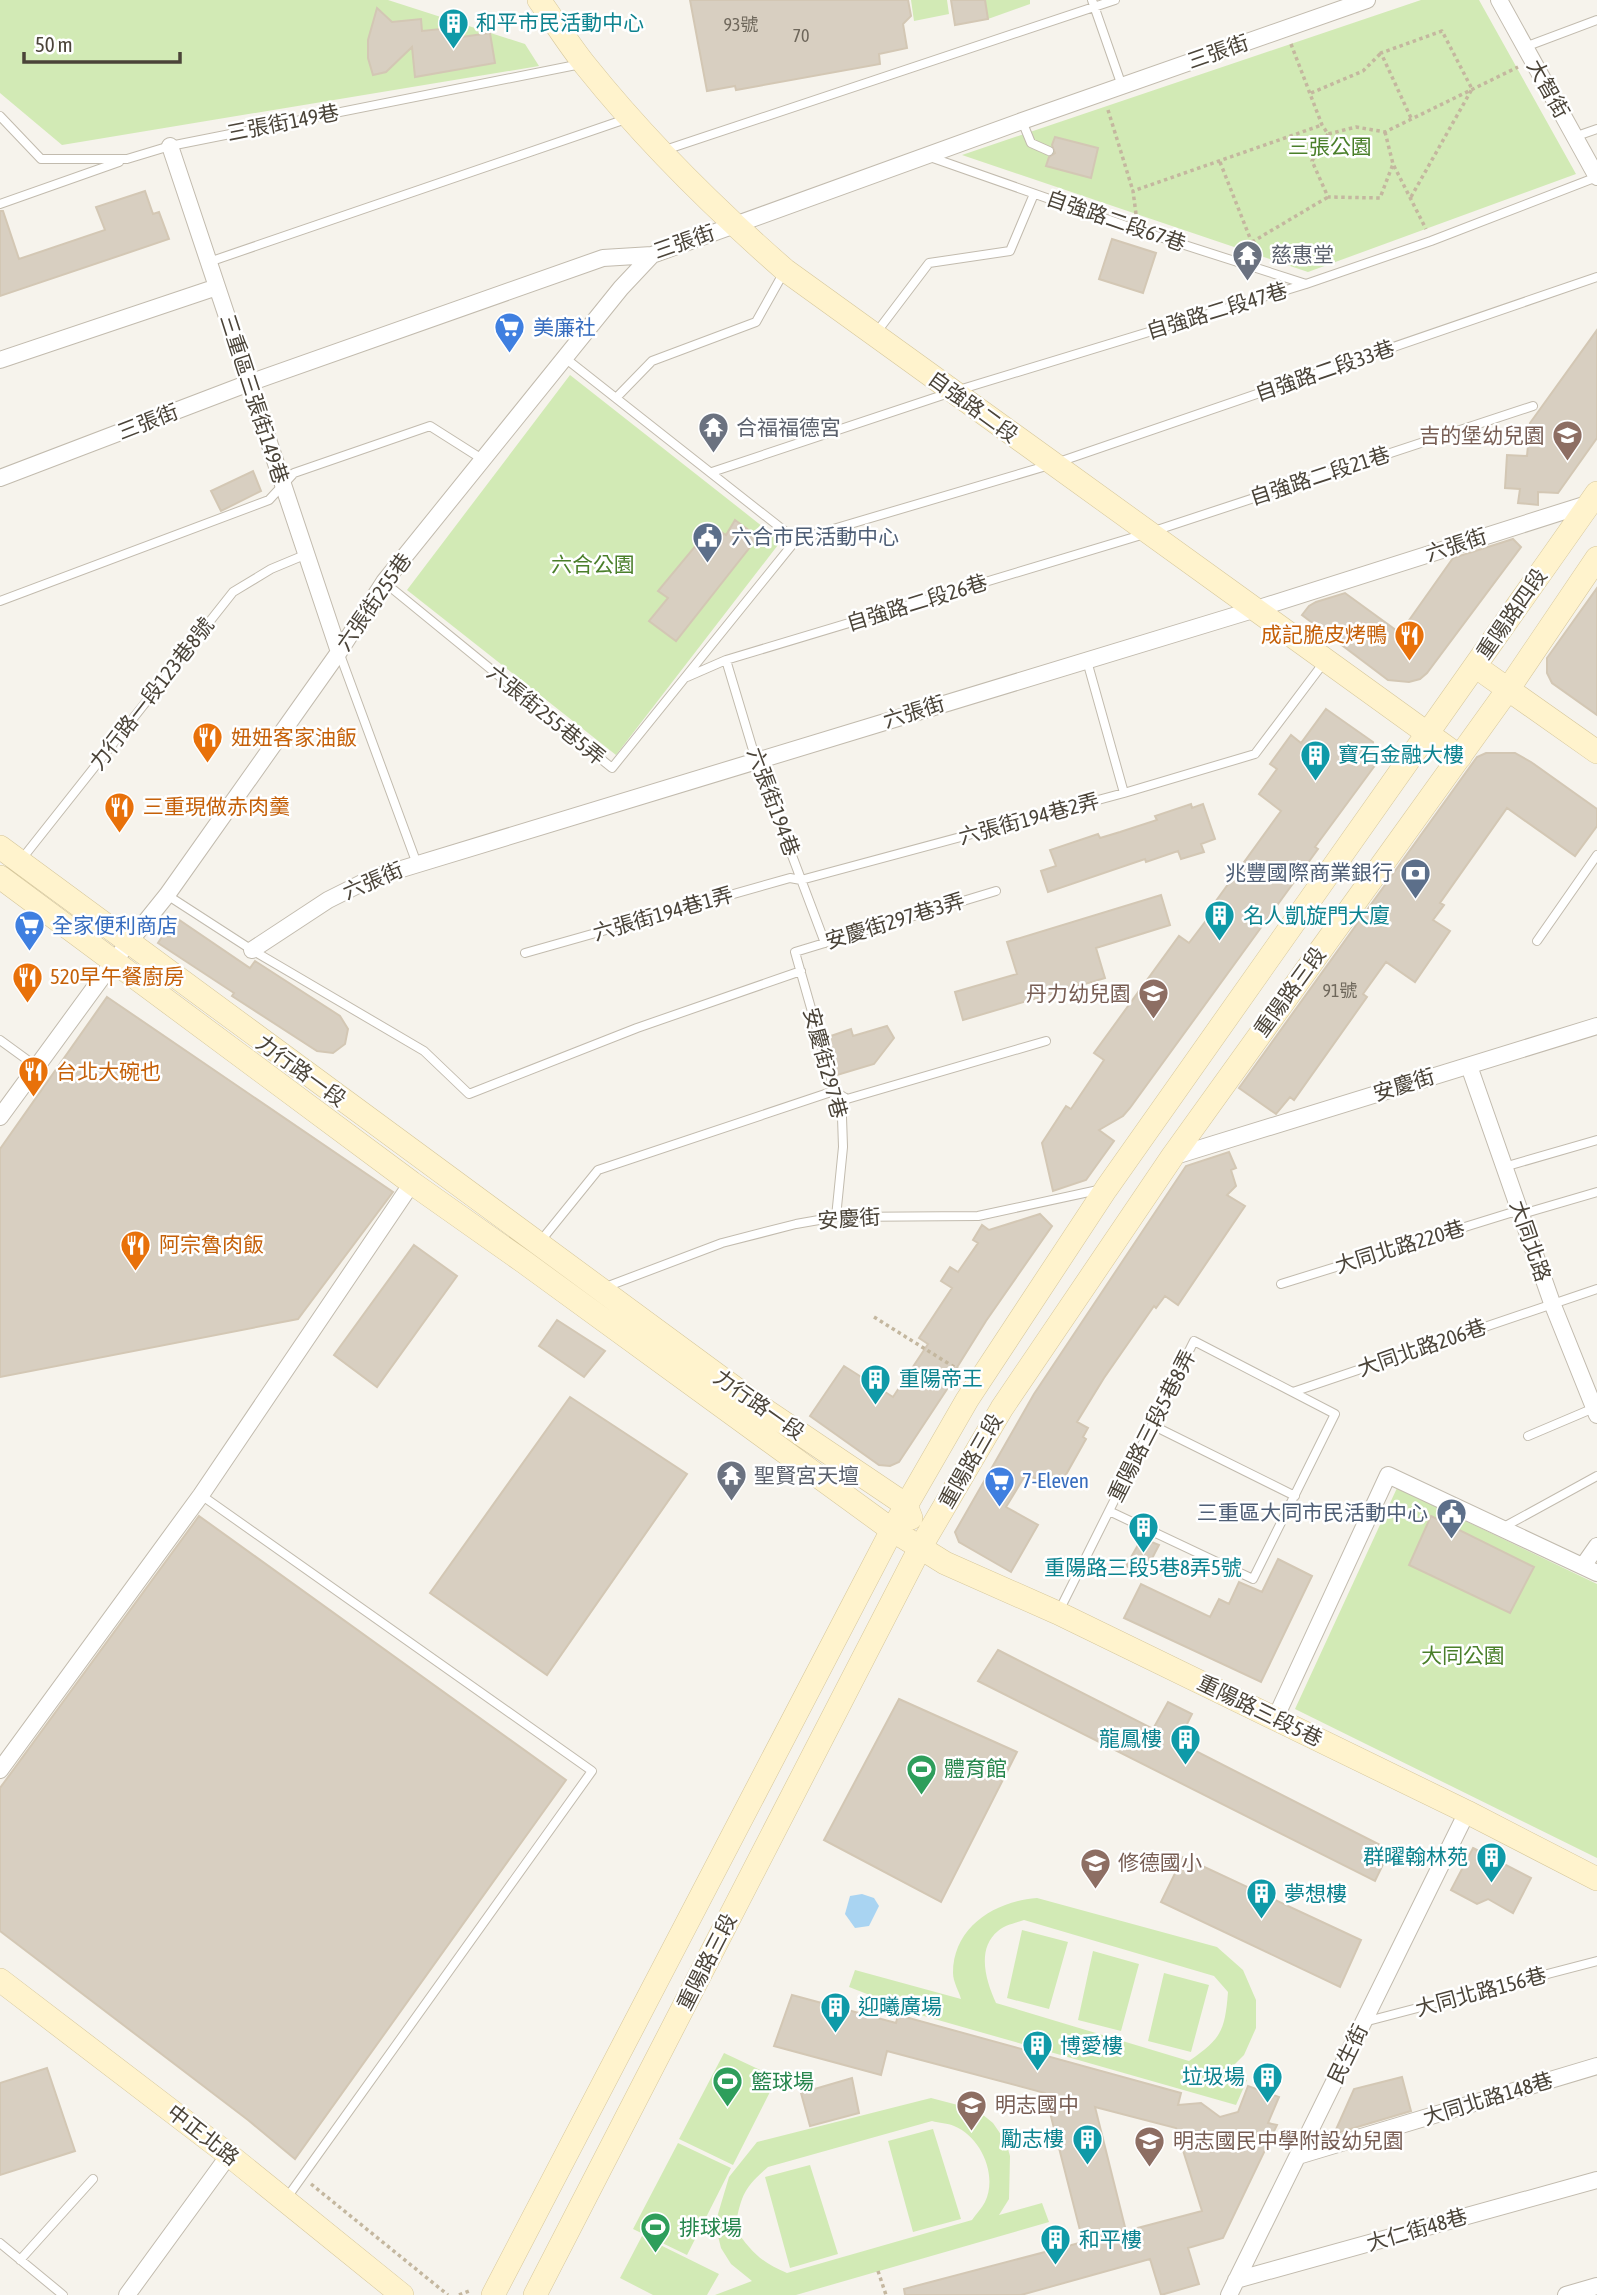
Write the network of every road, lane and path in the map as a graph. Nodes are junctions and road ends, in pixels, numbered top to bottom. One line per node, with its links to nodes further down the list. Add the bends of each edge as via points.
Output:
1 (539, 0): 10 (main road, 自強路二段)
2 (1115, 0): 5 (lane)
3 (1367, 0): 7 (street, 三張街)
4 (1499, 0): 9 (street, 大智街)
5 (1094, 4): 11 (lane); 26 (lane)
6 (1597, 20): 9 (lane)
7 (1285, 29): 11 (street, 三張街); 14 (path)
8 (1381, 53): 12 (path, via 1442,31); 14 (path, via 1363,71); 17 (path)
9 (1528, 53): 12 (path); 23 (street, 大智街)
10 (584, 64): 16 (main road, 自強路二段); 24 (lane, 三張街149巷)
11 (1122, 86): 13 (street, 三張街)
12 (1472, 89): 17 (path); 35 (path)
13 (1103, 92): 18 (street, 三張街); 32 (path)
14 (1311, 93): 19 (path)
15 (0, 116): 28 (lane, 三張街149巷, via 41,159)
16 (629, 118): 26 (main road, 自強路二段); 42 (lane)
17 (1412, 119): 21 (path)
18 (1022, 121): 25 (lane, via 1031,144); 27 (street, 三張街)
19 (1322, 125): 22 (path); 29 (path)
20 (1597, 129): 23 (lane)
21 (1385, 132): 22 (path, via 1356,127); 30 (path)
22 (1328, 134): 34 (path, via 1312,161)
23 (1574, 136): 31 (street, 大智街)
24 (170, 146): 28 (lane, 三張街149巷); 42 (street, 三重區三張街149巷)
25 (1049, 151)
26 (660, 152): 37 (main road, 自強路二段)
27 (928, 156): 33 (lane, 自強路二段67巷); 37 (street, 三張街)
28 (127, 159): 36 (lane)
29 (1220, 162): 32 (path); 40 (path)
30 (1393, 164): 34 (path, via 1380,198); 35 (path)
31 (1597, 177): 39 (lane, 自強路二段47巷)
32 (1133, 191): 38 (path)
33 (1034, 194): 38 (lane, 自強路二段67巷); 48 (lane, via 1010,251 929,263)
34 (1328, 197): 40 (path)
35 (1411, 197): 39 (path)
36 (0, 204)
37 (733, 225): 41 (street, 三張街); 44 (main road, 自強路二段)
38 (1138, 230): 43 (lane, 自強路二段67巷)
39 (1431, 241): 46 (lane, 自強路二段47巷)
40 (1252, 243): 43 (path)
41 (652, 255): 49 (street, 六張街255巷); 51 (street, 三張街, via 603,258)
42 (209, 262): 47 (street, 三重區三張街149巷)
43 (1247, 264): 46 (lane, 自強路二段67巷)
44 (785, 270): 48 (main road, 自強路二段); 53 (lane, via 756,322 652,360)
45 (1597, 277): 56 (lane, 自強路二段33巷)
46 (1306, 284): 52 (lane, 自強路二段47巷)
47 (217, 287): 50 (street); 51 (street, 三重區三張街149巷)
48 (874, 335): 52 (main road, 自強路二段)
49 (565, 358): 53 (lane); 55 (street, 六張街255巷)
50 (0, 360)
51 (249, 383): 58 (street, 三張街); 59 (street, 三重區三張街149巷)
52 (952, 391): 56 (main road, 自強路二段); 57 (lane, 自強路二段47巷)
53 (616, 398): 57 (lane)
54 (1533, 406): 61 (lane, 自強路二段21巷)
55 (482, 459): 59 (lane, via 430,426 294,472); 65 (street, 六張街255巷)
56 (1053, 464): 61 (main road, 自強路二段); 62 (lane, 自強路二段33巷)
57 (712, 472): 62 (lane)
58 (0, 478)
59 (282, 486): 63 (street, 三重區三張街149巷); 66 (lane, via 270,500)
60 (1593, 498): 67 (street, 六張街); 72 (main road, 重陽路四段)
61 (1148, 533): 67 (main road, 自強路二段); 69 (lane, 自強路二段26巷)
62 (796, 540): 73 (lane, 六張街255巷5弄)
63 (307, 554): 68 (street, 三重區三張街149巷); 82 (lane, 力行路一段123巷8號, via 233,592)
64 (1597, 558): 74 (main road, 重陽路四段)
65 (384, 582): 68 (street, 六張街255巷); 73 (lane, 六張街255巷5弄, via 612,768)
66 (0, 601)
67 (1253, 610): 70 (street, 六張街); 71 (main road, 自強路二段)
68 (340, 652): 83 (lane); 87 (street, 六張街255巷)
69 (726, 660): 73 (lane, 自強路二段26巷); 78 (lane, 六張街194巷)
70 (1087, 661): 78 (street, 六張街); 79 (lane)
71 (1325, 661): 75 (main road, 自強路二段); 79 (lane, 六張街194巷2弄, via 1255,754)
72 (1475, 666): 74 (main road); 75 (main road, 重陽路四段)
73 (687, 677)
74 (1509, 688): 76 (main road); 77 (main road, 重陽路三段)
75 (1427, 735): 77 (main road, 自強路二段); 107 (main road, 重陽路三段)
76 (1597, 752)
77 (1460, 757): 104 (main road, 重陽路三段)
78 (756, 760): 83 (street, 六張街); 85 (lane, 六張街194巷)
79 (1124, 793): 85 (lane, 六張街194巷2弄)
80 (0, 848): 82 (main road, 力行路一段)
81 (1597, 855): 88 (lane)
82 (20, 862): 89 (main road, 力行路一段)
83 (417, 864): 91 (street, 六張街, via 372,878)
84 (0, 877): 94 (main road, 力行路一段)
85 (802, 880): 90 (lane, 六張街194巷); 93 (lane, 六張街194巷1弄, via 790,878)
86 (996, 891): 90 (lane, 安慶街297巷3弄)
87 (167, 895): 89 (street, 六張街255巷); 91 (lane)
88 (1537, 942)
89 (128, 943): 94 (street, 六張街255巷); 111 (main road, 力行路一段)
90 (825, 943): 92 (lane, 安慶街297巷3弄)
91 (252, 950): 95 (lane, via 424,1051 469,1094)
92 (794, 952): 95 (lane, 安慶街297巷)
93 (525, 953)
94 (114, 961): 100 (street, 六張街255巷); 106 (main road, 力行路一段)
95 (800, 971): 101 (lane, 安慶街297巷)
96 (1597, 1026): 99 (street, 安慶街)
97 (0, 1040): 100 (lane)
98 (1046, 1041): 101 (lane, via 847,1099)
99 (1469, 1066): 104 (street, 安慶街); 105 (street, 大同北路)
100 (37, 1067): 102 (street, 六張街255巷)
101 (834, 1091): 110 (lane, 安慶街297巷, via 842,1116 843,1146); 111 (lane, via 598,1170)
102 (0, 1117)
103 (1597, 1140): 105 (lane)
104 (1172, 1157): 131 (main road, 重陽路三段, via 1002,1408)
105 (1504, 1167): 109 (street, 大同北路)
106 (412, 1183): 112 (main road, 力行路一段); 124 (street)
107 (1106, 1189): 110 (lane, 安慶街, via 978,1216); 118 (main road, 重陽路三段)
108 (1597, 1192): 109 (lane, 大同北路220巷)
109 (1520, 1213): 113 (lane, 大同北路220巷); 116 (street, 大同北路)
110 (836, 1217): 114 (lane, 安慶街, via 722,1243)
111 (539, 1244): 112 (lane); 114 (main road, 力行路一段)
112 (524, 1262): 129 (main road, 力行路一段)
113 (1281, 1284)
114 (601, 1289): 126 (main road, 力行路一段, via 762,1408)
115 (1597, 1289): 116 (lane, 大同北路206巷)
116 (1552, 1303): 119 (lane, 大同北路206巷); 120 (street, 大同北路)
117 (874, 1317): 118 (path)
118 (979, 1382): 126 (main road, 重陽路三段)
119 (1293, 1392): 121 (lane, 重陽路三段5巷8弄, via 1194,1341); 125 (lane, 重陽路三段5巷8弄, via 1335,1414)
120 (1595, 1412): 122 (lane)
121 (1152, 1425): 125 (lane); 127 (lane, 重陽路三段5巷8弄)
122 (1528, 1436)
123 (1597, 1476): 128 (lane)
124 (201, 1494): 135 (street); 144 (lane, via 592,1770)
125 (1294, 1496): 127 (lane, 重陽路三段5巷8弄, via 1253,1579)
126 (906, 1505): 129 (main road, 重陽路三段); 131 (main road)
127 (1109, 1511): 133 (lane, 重陽路三段5巷8弄)
128 (1502, 1528): 132 (street); 134 (street, via 1388,1475)
129 (892, 1530): 131 (main road, 力行路一段); 153 (main road, 重陽路三段)
130 (1597, 1546): 132 (street)
131 (920, 1548): 133 (main road, 重陽路三段5巷); 159 (main road, 重陽路三段)
132 (1590, 1569)
133 (1058, 1614): 134 (main road, 重陽路三段5巷)
134 (1275, 1719): 136 (main road, 重陽路三段5巷)
135 (0, 1770)
136 (1468, 1812): 137 (main road, 重陽路三段5巷); 140 (street, 民生街)
137 (1597, 1879)
138 (1597, 1961): 140 (lane, 大同北路156巷)
139 (0, 1980): 142 (main road, 中正北路)
140 (1364, 2022): 143 (street, 民生街)
141 (1597, 2066): 143 (street, 大同北路148巷)
142 (229, 2155): 147 (main road, 中正北路); 155 (street)
143 (1298, 2156): 151 (street, 民生街)
144 (301, 2176): 147 (lane); 157 (path)
145 (93, 2179): 149 (lane)
146 (1597, 2180): 151 (street, 大仁街48巷)
147 (285, 2200): 156 (main road, 中正北路)
148 (0, 2243): 149 (lane)
149 (20, 2260): 154 (lane)
150 (878, 2271): 160 (path)
151 (1237, 2280): 161 (street, 民生街)
152 (1597, 2286): 162 (street)
153 (484, 2292): 158 (path)
154 (63, 2295)
155 (127, 2295)
156 (402, 2295)
157 (448, 2295)
158 (459, 2295)
159 (535, 2295)
160 (886, 2295)
161 (1229, 2295)
162 (1566, 2295)

